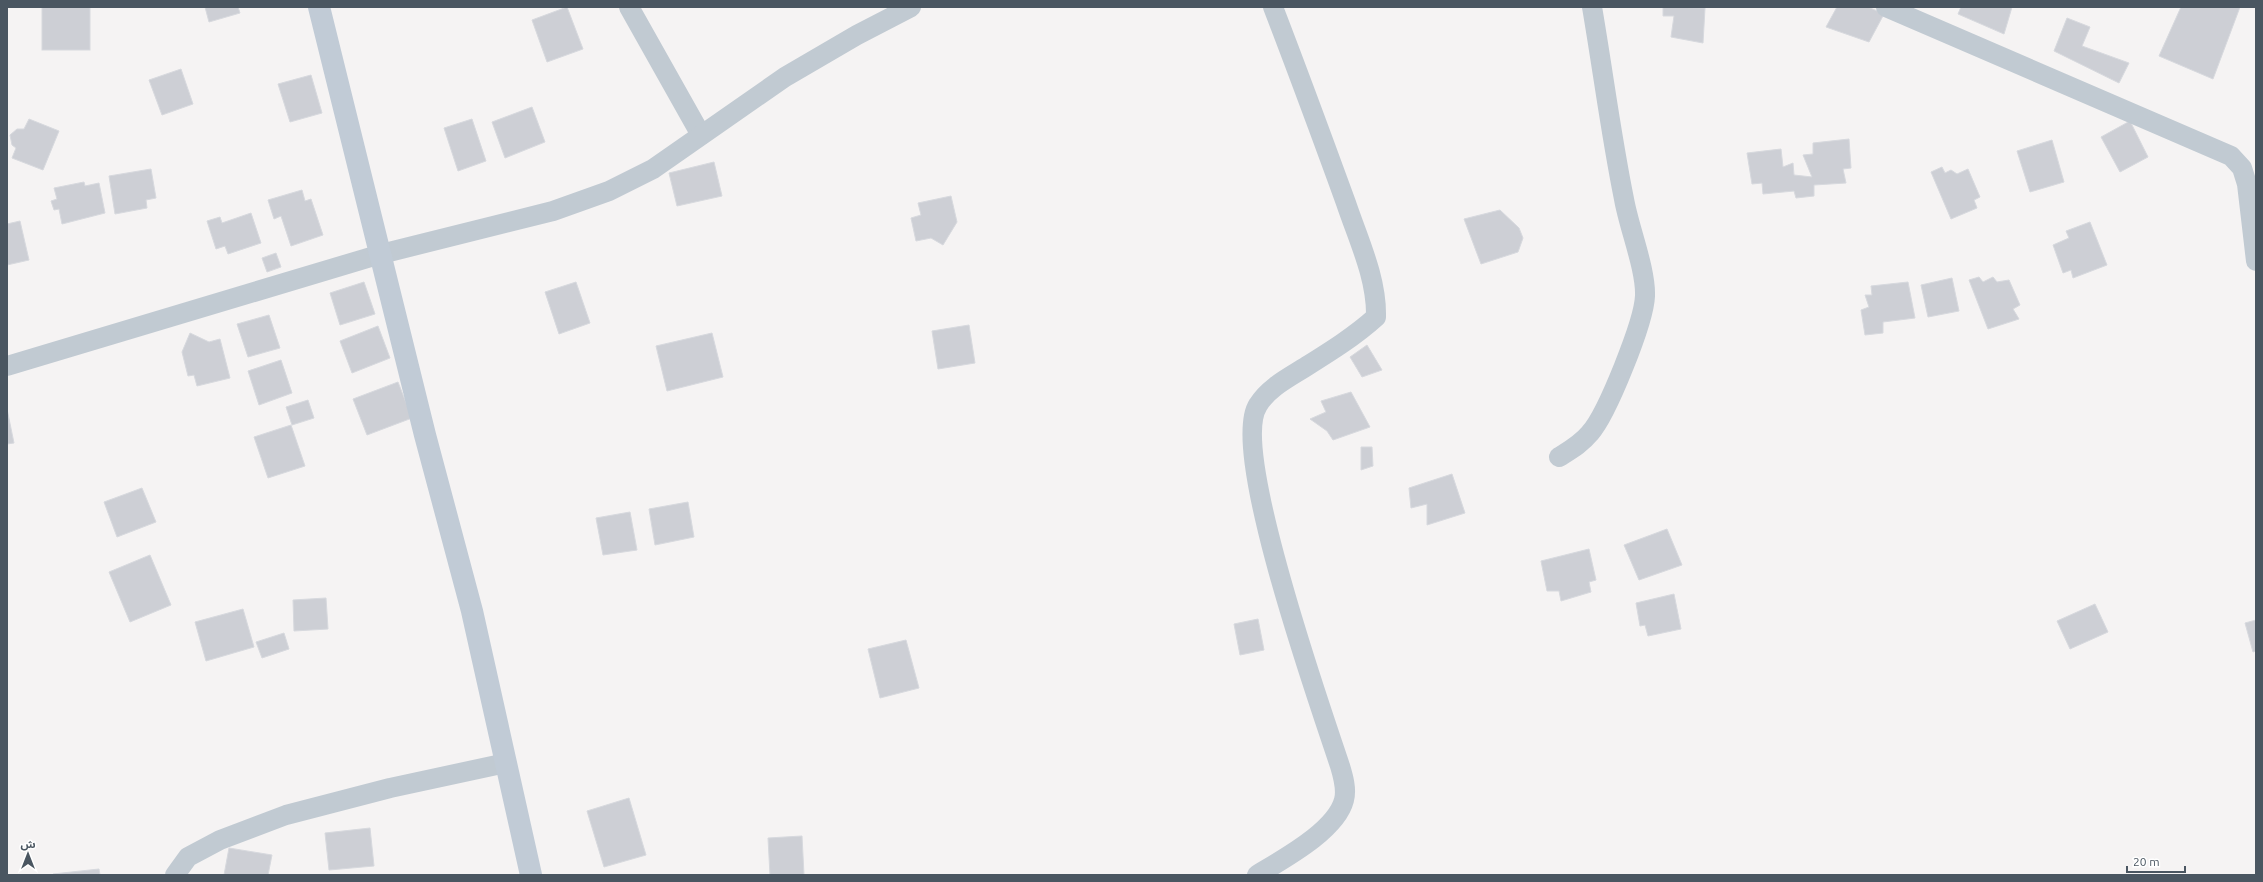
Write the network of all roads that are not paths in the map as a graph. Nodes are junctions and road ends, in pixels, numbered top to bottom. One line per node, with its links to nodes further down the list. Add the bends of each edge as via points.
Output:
1 (319, 7): 8 (street)
2 (629, 7): 7 (street)
3 (911, 7): 7 (street, via 785,77)
4 (1273, 7): 15 (street, via 1306,92 1371,278 1376,317 1338,346 1279,384 1258,405 1252,420 1260,497 1291,616 1340,766 1344,788 1344,799 1332,821 1287,856)
5 (1592, 7): 11 (street, via 1622,190 1644,280 1645,298 1621,372 1602,415 1582,443)
6 (1886, 7): 9 (street, via 2231,156 2242,168 2247,184)
7 (701, 135): 8 (street, via 653,169 609,191 553,211)
8 (380, 254): 10 (street); 12 (street, via 472,611)
9 (2256, 262)
10 (7, 366)
11 (1559, 457)
12 (506, 763): 13 (street, via 390,788 286,815 220,840 188,858); 14 (street)
13 (175, 875)
14 (531, 875)
15 (1257, 875)

